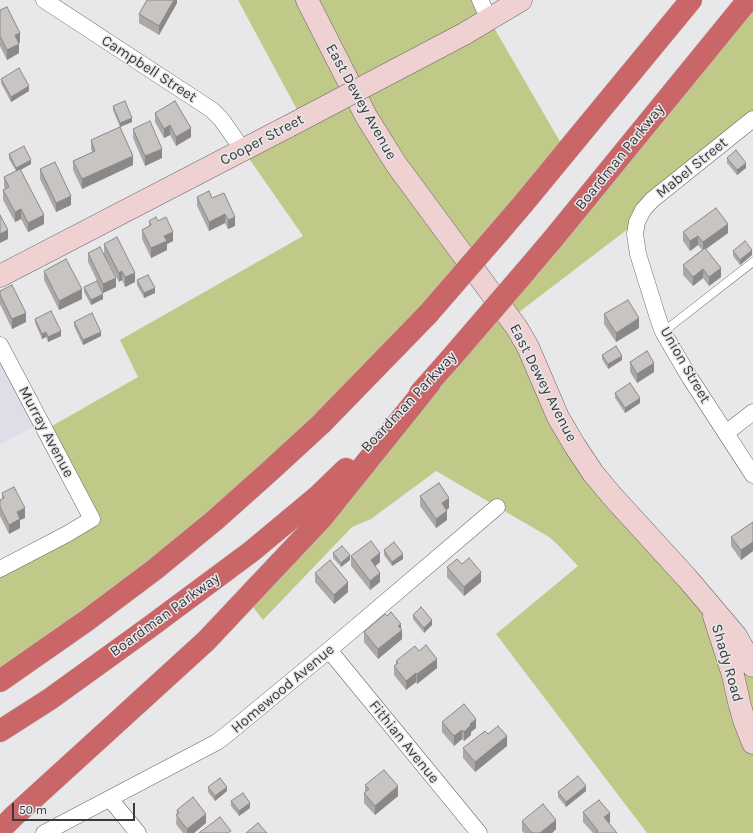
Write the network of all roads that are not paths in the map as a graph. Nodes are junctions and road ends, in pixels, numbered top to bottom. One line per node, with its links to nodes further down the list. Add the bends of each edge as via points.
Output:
1 (44, 0): 8 (street, Campbell Street, via 212,110)
2 (307, 0): 20 (street, East Dewey Avenue, via 366,116 396,164 517,328 528,347 558,417 575,446 613,497)
3 (521, 0): 6 (street, Cooper Street)
4 (691, 0): 23 (highway, bridge, via 523,204 428,314 320,424 215,520 154,570)
5 (748, 0): 14 (highway, Boardman Parkway, bridge, via 553,239)
6 (485, 9): 8 (street, Cooper Street, bridge, via 464,34)
7 (753, 119): 9 (street, Mabel Street, via 652,200)
8 (243, 150): 11 (street, Cooper Street)
9 (637, 222): 12 (street, Union Street, via 635,234 638,254)
10 (753, 262): 12 (lane)
11 (0, 276)
12 (663, 332): 16 (street, Union Street)
13 (0, 345): 19 (street, Murray Avenue, via 92,519)
14 (430, 383): 24 (highway, Boardman Parkway, via 318,496 252,551 50,699); 27 (highway, via 321,519 206,641)
15 (753, 412): 16 (street)
16 (726, 434): 17 (street, Union Street)
17 (753, 475)
18 (498, 507): 21 (street, Homewood Avenue)
19 (0, 569)
20 (710, 606): 22 (street, East Dewey Avenue, via 736,636); 25 (street, Shady Road)
21 (330, 650): 26 (street, Homewood Avenue, via 217,742); 30 (street, Fithian Avenue)
22 (753, 666)
23 (0, 681)
24 (0, 731)
25 (753, 743)
26 (110, 799): 28 (street, Homewood Avenue); 29 (street)
27 (0, 830)
28 (44, 833)
29 (138, 833)
30 (479, 833)

